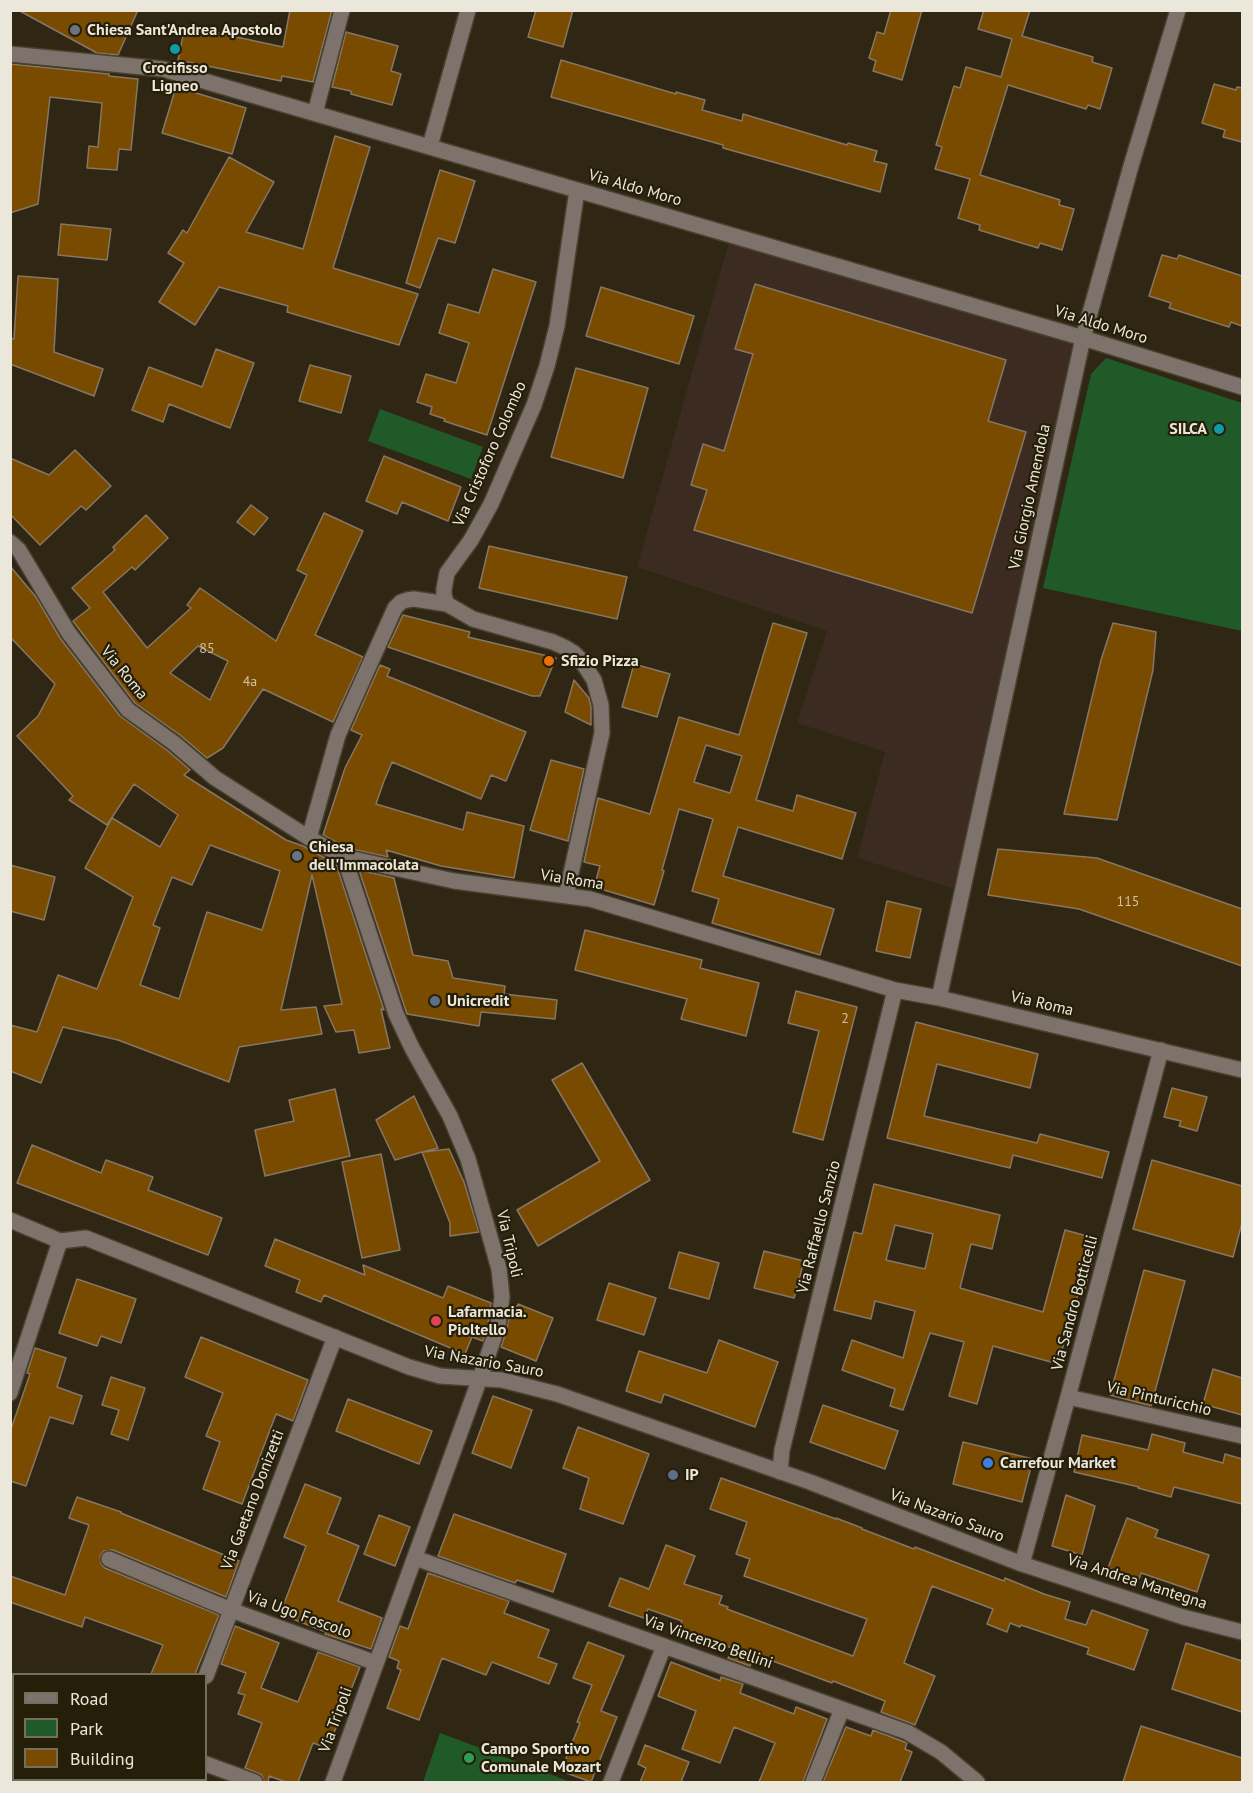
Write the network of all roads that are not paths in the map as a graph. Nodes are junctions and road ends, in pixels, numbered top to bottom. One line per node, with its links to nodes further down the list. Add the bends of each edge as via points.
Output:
1 (342, 10): 5 (street)
2 (468, 10): 6 (street)
3 (1178, 10): 8 (street, Via Giorgio Amendola)
4 (10, 54): 5 (street, Via Aldo Moro, via 163,69)
5 (315, 112): 6 (street, Via Aldo Moro)
6 (430, 146): 7 (street, Via Aldo Moro)
7 (577, 190): 8 (street, Via Aldo Moro); 11 (street, Via Cristoforo Colombo, via 557,326 542,385 484,517 447,573)
8 (1083, 338): 9 (street, Via Aldo Moro); 16 (street, Via Giorgio Amendola)
9 (1242, 387)
10 (10, 542): 12 (street, Via Roma, via 19,550 68,632 128,710 215,778)
11 (447, 604): 12 (street, via 414,599 395,608 338,735); 14 (street, via 473,620 564,647 581,660 594,680 601,705 602,733)
12 (309, 838): 13 (street, Via Roma)
13 (344, 857): 14 (street, Via Roma, via 454,881); 22 (street, Via Tripoli, via 396,1014 463,1145 496,1259 502,1288 500,1319)
14 (566, 896): 15 (street, Via Roma, via 590,899)
15 (896, 990): 16 (street, Via Roma); 26 (street, Via Raffaello Sanzio, via 782,1450)
16 (939, 998): 17 (street, Via Roma)
17 (1161, 1050): 18 (street, Via Roma); 24 (street, Via Sandro Botticelli)
18 (1242, 1070)
19 (10, 1220): 20 (street, Via Nazario Sauro)
20 (60, 1241): 21 (street, Via Nazario Sauro, via 86,1238); 23 (street)
21 (335, 1337): 22 (street, Via Nazario Sauro, via 440,1376); 30 (street, Via Gaetano Donizetti)
22 (480, 1378): 26 (street, Via Nazario Sauro, via 557,1394); 27 (street, Via Tripoli)
23 (10, 1393)
24 (1068, 1397): 25 (street, Via Pinturicchio); 29 (street, Via Sandro Botticelli)
25 (1242, 1437)
26 (780, 1472): 29 (street, Via Nazario Sauro)
27 (415, 1558): 32 (street, Via Vincenzo Bellini); 33 (street, Via Tripoli)
28 (109, 1559): 30 (street, Via Ugo Foscolo)
29 (1022, 1564): 31 (street, Via Andrea Mantegna, via 1183,1617)
30 (231, 1610): 33 (street, Via Ugo Foscolo); 34 (street, Via Gaetano Donizetti)
31 (1242, 1632)
32 (664, 1646): 35 (street, Via Vincenzo Bellini); 39 (street)
33 (376, 1663): 38 (street, Via Tripoli)
34 (207, 1673)
35 (842, 1708): 40 (street); 41 (street, Via Vincenzo Bellini, via 926,1742)
36 (207, 1764): 37 (street)
37 (255, 1782)
38 (333, 1782)
39 (612, 1782)
40 (813, 1782)
41 (977, 1782)

